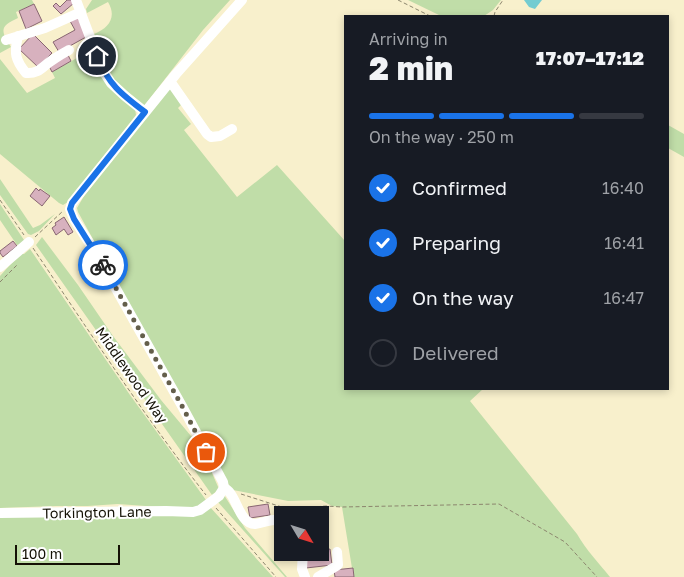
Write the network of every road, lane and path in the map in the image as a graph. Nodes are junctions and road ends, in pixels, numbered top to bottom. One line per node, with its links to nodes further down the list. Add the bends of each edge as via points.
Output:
1 (88, 0): 5 (street)
2 (242, 0): 11 (street)
3 (398, 0): 6 (path)
4 (503, 0): 7 (path)
5 (79, 6): 8 (street, via 45,28); 12 (street, via 102,69 111,83)
6 (428, 15)
7 (494, 15)
8 (18, 36): 9 (street); 10 (street, via 16,57 26,73 40,70)
9 (6, 40)
10 (69, 50)
11 (170, 81): 12 (street); 13 (street, via 207,134 220,136)
12 (145, 112): 15 (street)
13 (232, 128)
14 (0, 200): 16 (path, Middlewood Way)
15 (70, 209): 16 (path, via 63,210); 18 (street, via 182,406)
16 (29, 242): 17 (street); 20 (path, Middlewood Way, via 85,326)
17 (0, 267)
18 (224, 488): 22 (street, Torkington Lane, via 219,496 193,512); 23 (street, via 231,493 248,522 256,524)
19 (242, 494): 29 (path, via 288,509 499,504 566,542)
20 (209, 498)
21 (215, 506): 26 (path)
22 (0, 513)
23 (274, 519)
24 (336, 552): 28 (street, via 338,565)
25 (302, 561): 27 (street)
26 (276, 577)
27 (305, 577)
28 (318, 577)
29 (597, 577)

